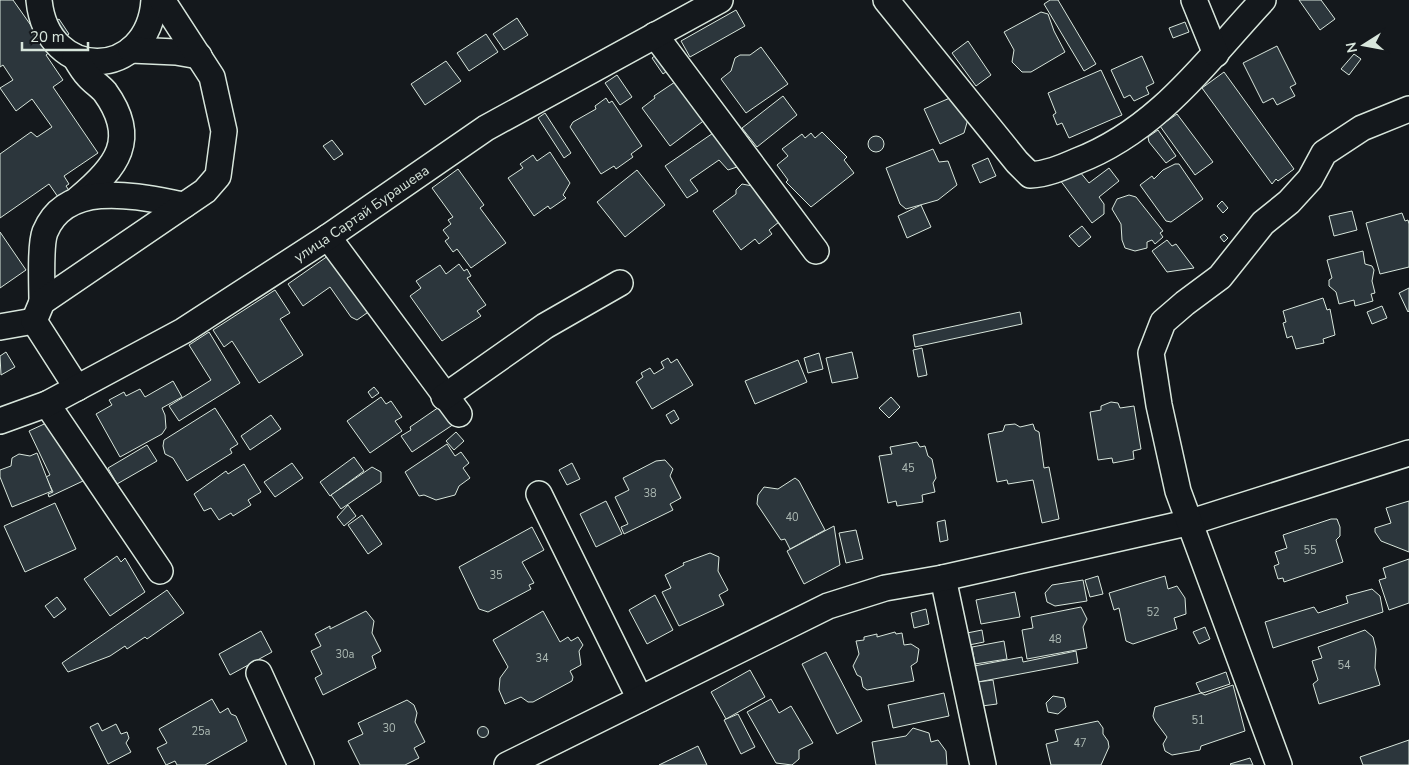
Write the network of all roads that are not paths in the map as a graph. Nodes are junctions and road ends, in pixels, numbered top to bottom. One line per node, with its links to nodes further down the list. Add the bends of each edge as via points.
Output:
1 (38, 0): 12 (street, via 40,18 48,36)
2 (154, 0): 9 (street, via 149,28)
3 (162, 0): 11 (street)
4 (720, 0): 8 (street, улица Сартай Бурашева)
5 (886, 0): 10 (street, via 1030,175 1044,174 1092,156 1138,128 1169,104)
6 (1194, 0): 10 (street)
7 (1263, 0): 10 (street)
8 (655, 35): 16 (street, улица Сартай Бурашева, via 486,128); 17 (street)
9 (131, 50): 11 (street); 12 (street, via 104,61)
10 (1216, 54)
11 (199, 56): 15 (street, via 212,76 224,130 218,176 205,191)
12 (75, 58): 14 (street, via 86,75 104,92 118,116 123,135 121,148 114,160 90,190)
13 (1409, 109): 26 (street, via 1362,128 1324,153 1310,179 1263,223 1220,277 1163,322 1152,352 1159,405 1178,491)
14 (78, 199): 15 (street, via 102,195); 19 (street, via 56,214 44,234)
15 (184, 205): 19 (street)
16 (328, 237): 18 (street, via 452,406 545,326); 21 (street, улица Сартай Бурашева, via 183,331)
17 (816, 251)
18 (620, 282)
19 (38, 311): 20 (street); 21 (street)
20 (0, 327)
21 (78, 388): 22 (street, улица Сартай Бурашева)
22 (47, 404): 23 (street, улица Сартай Бурашева); 27 (street)
23 (0, 421)
24 (1409, 453): 26 (street)
25 (539, 494): 30 (street)
26 (1191, 522): 28 (street); 34 (street)
27 (160, 571)
28 (943, 578): 30 (street, via 885,588 828,606); 33 (street)
29 (258, 673): 31 (street)
30 (640, 699): 32 (street)
31 (301, 765)
32 (507, 765)
33 (983, 765)
34 (1279, 765)

